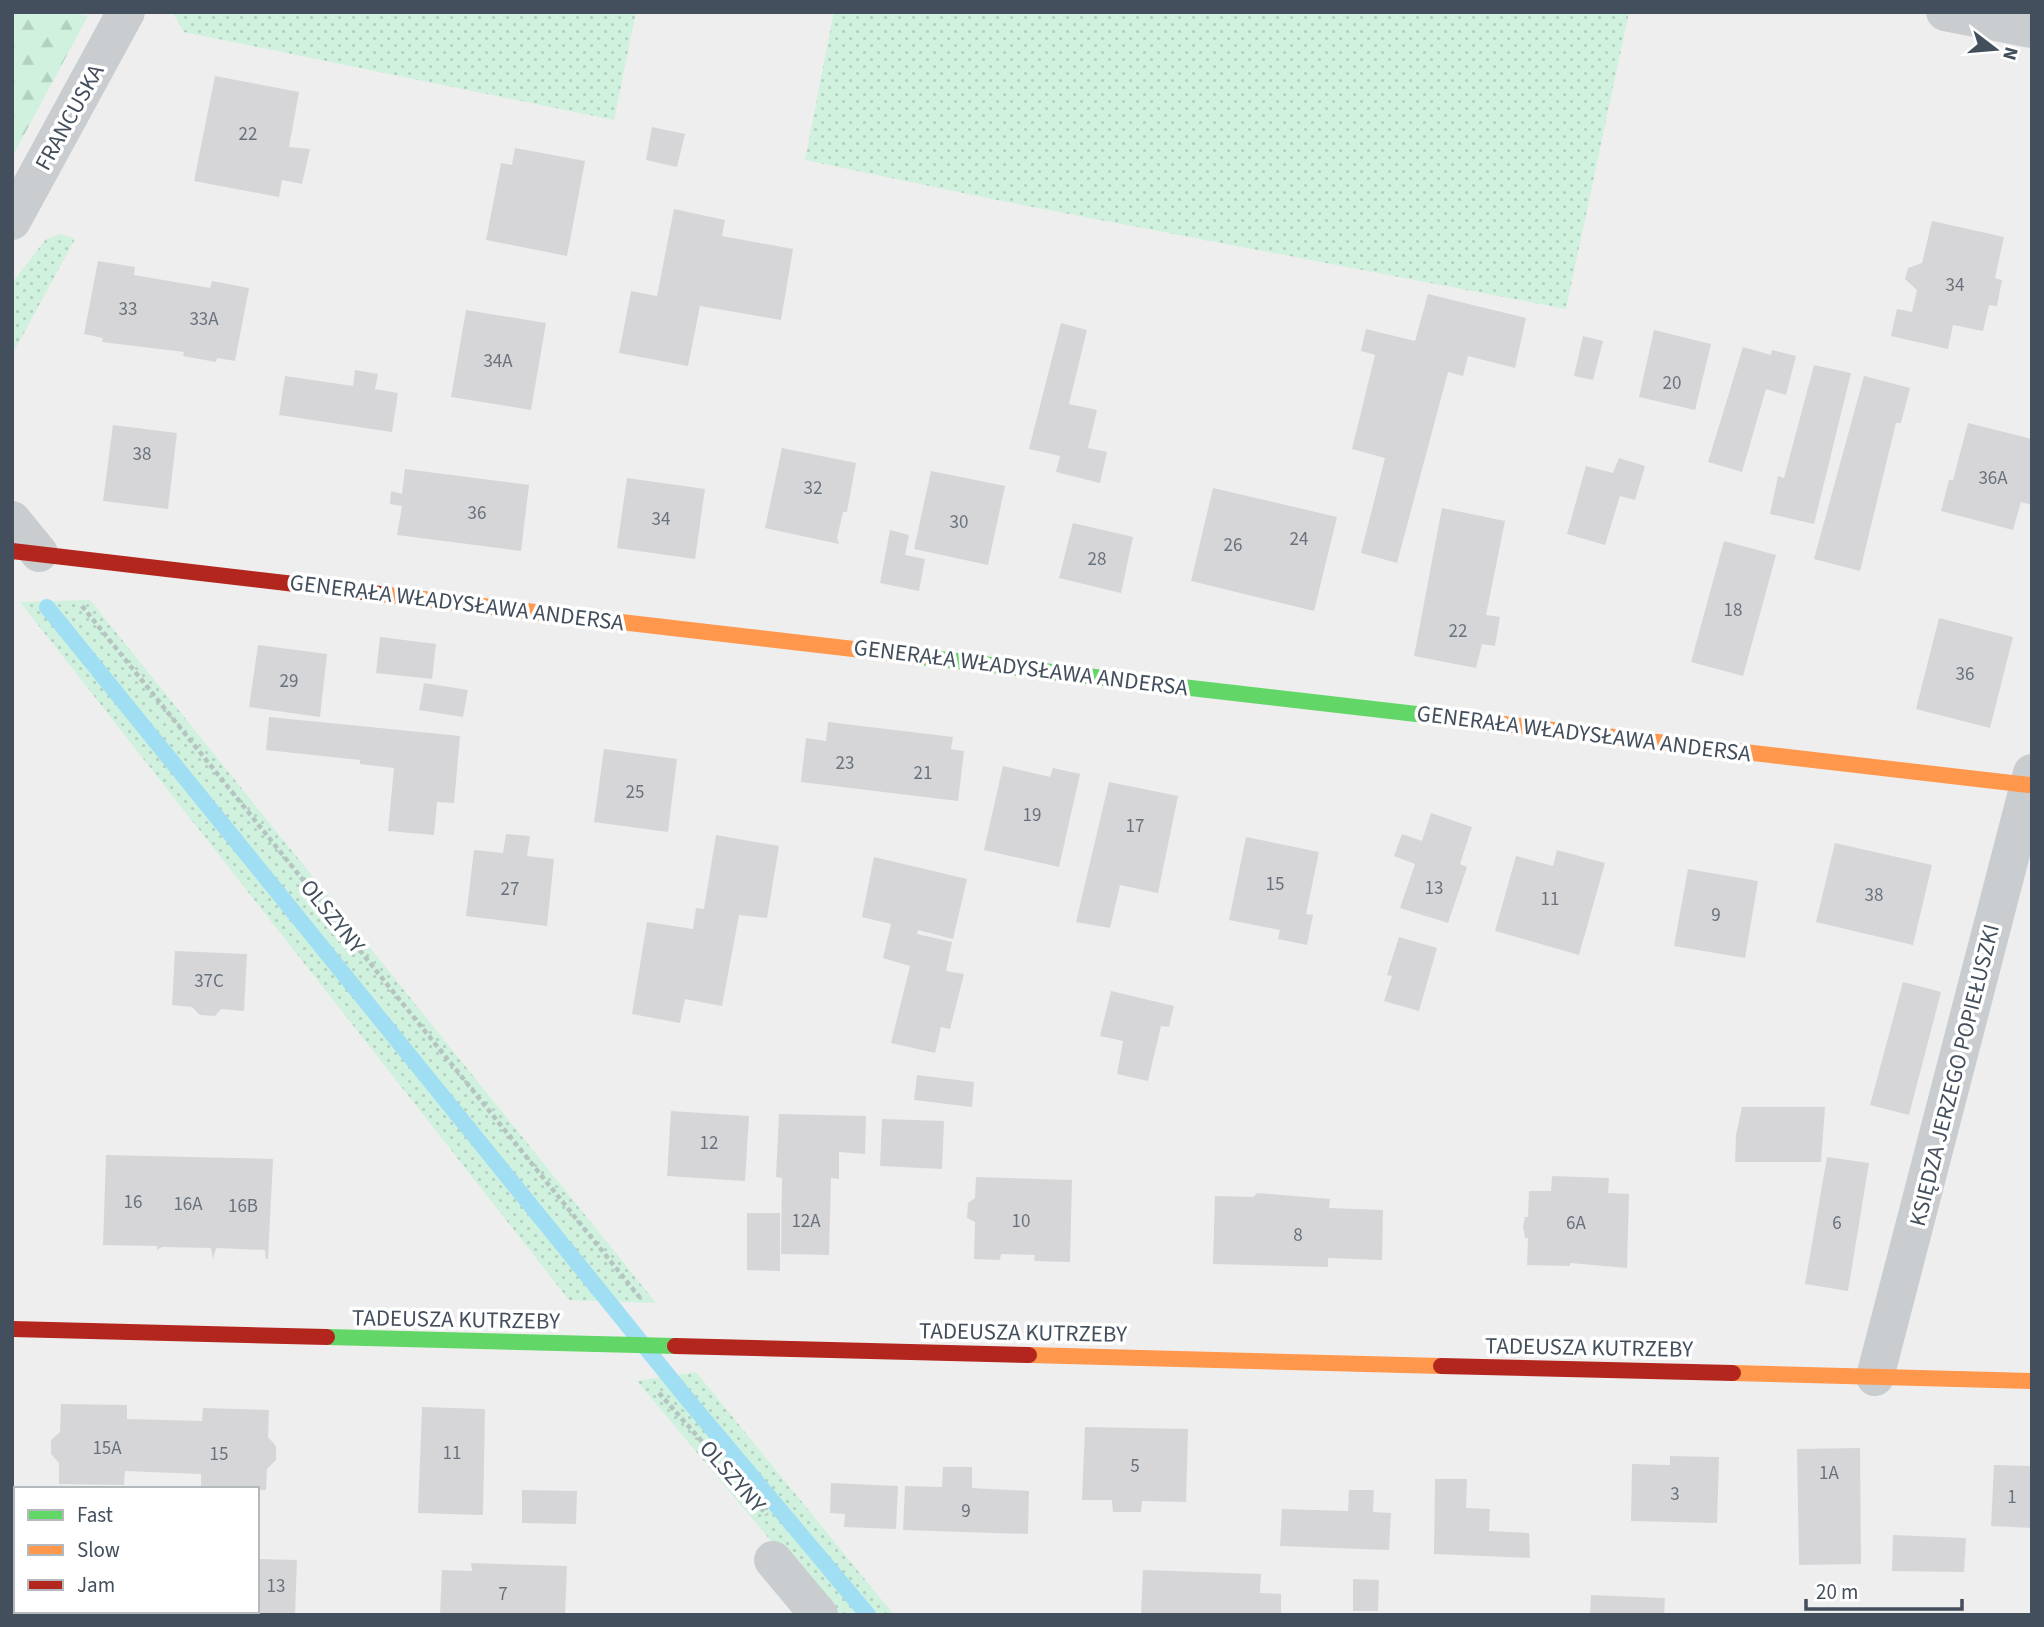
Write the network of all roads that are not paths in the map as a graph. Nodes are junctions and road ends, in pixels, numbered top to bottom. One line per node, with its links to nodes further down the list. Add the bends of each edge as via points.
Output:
1 (126, 12): 4 (street, FRANCUSKA)
2 (1945, 12): 3 (street)
3 (2032, 29)
4 (12, 221)
5 (12, 520): 6 (street)
6 (26, 552): 7 (street, GENERAŁA WŁADYSŁAWA ANDERSA)
7 (2030, 779): 8 (street, KSIĘDZA JERZEGO POPIEŁUSZKI)
8 (2019, 868): 10 (street, KSIĘDZA JERZEGO POPIEŁUSZKI)
9 (12, 1329): 10 (street, TADEUSZA KUTRZEBY)
10 (1875, 1377): 11 (street, TADEUSZA KUTRZEBY)
11 (2032, 1381)
12 (773, 1559): 13 (street)
13 (819, 1615)

